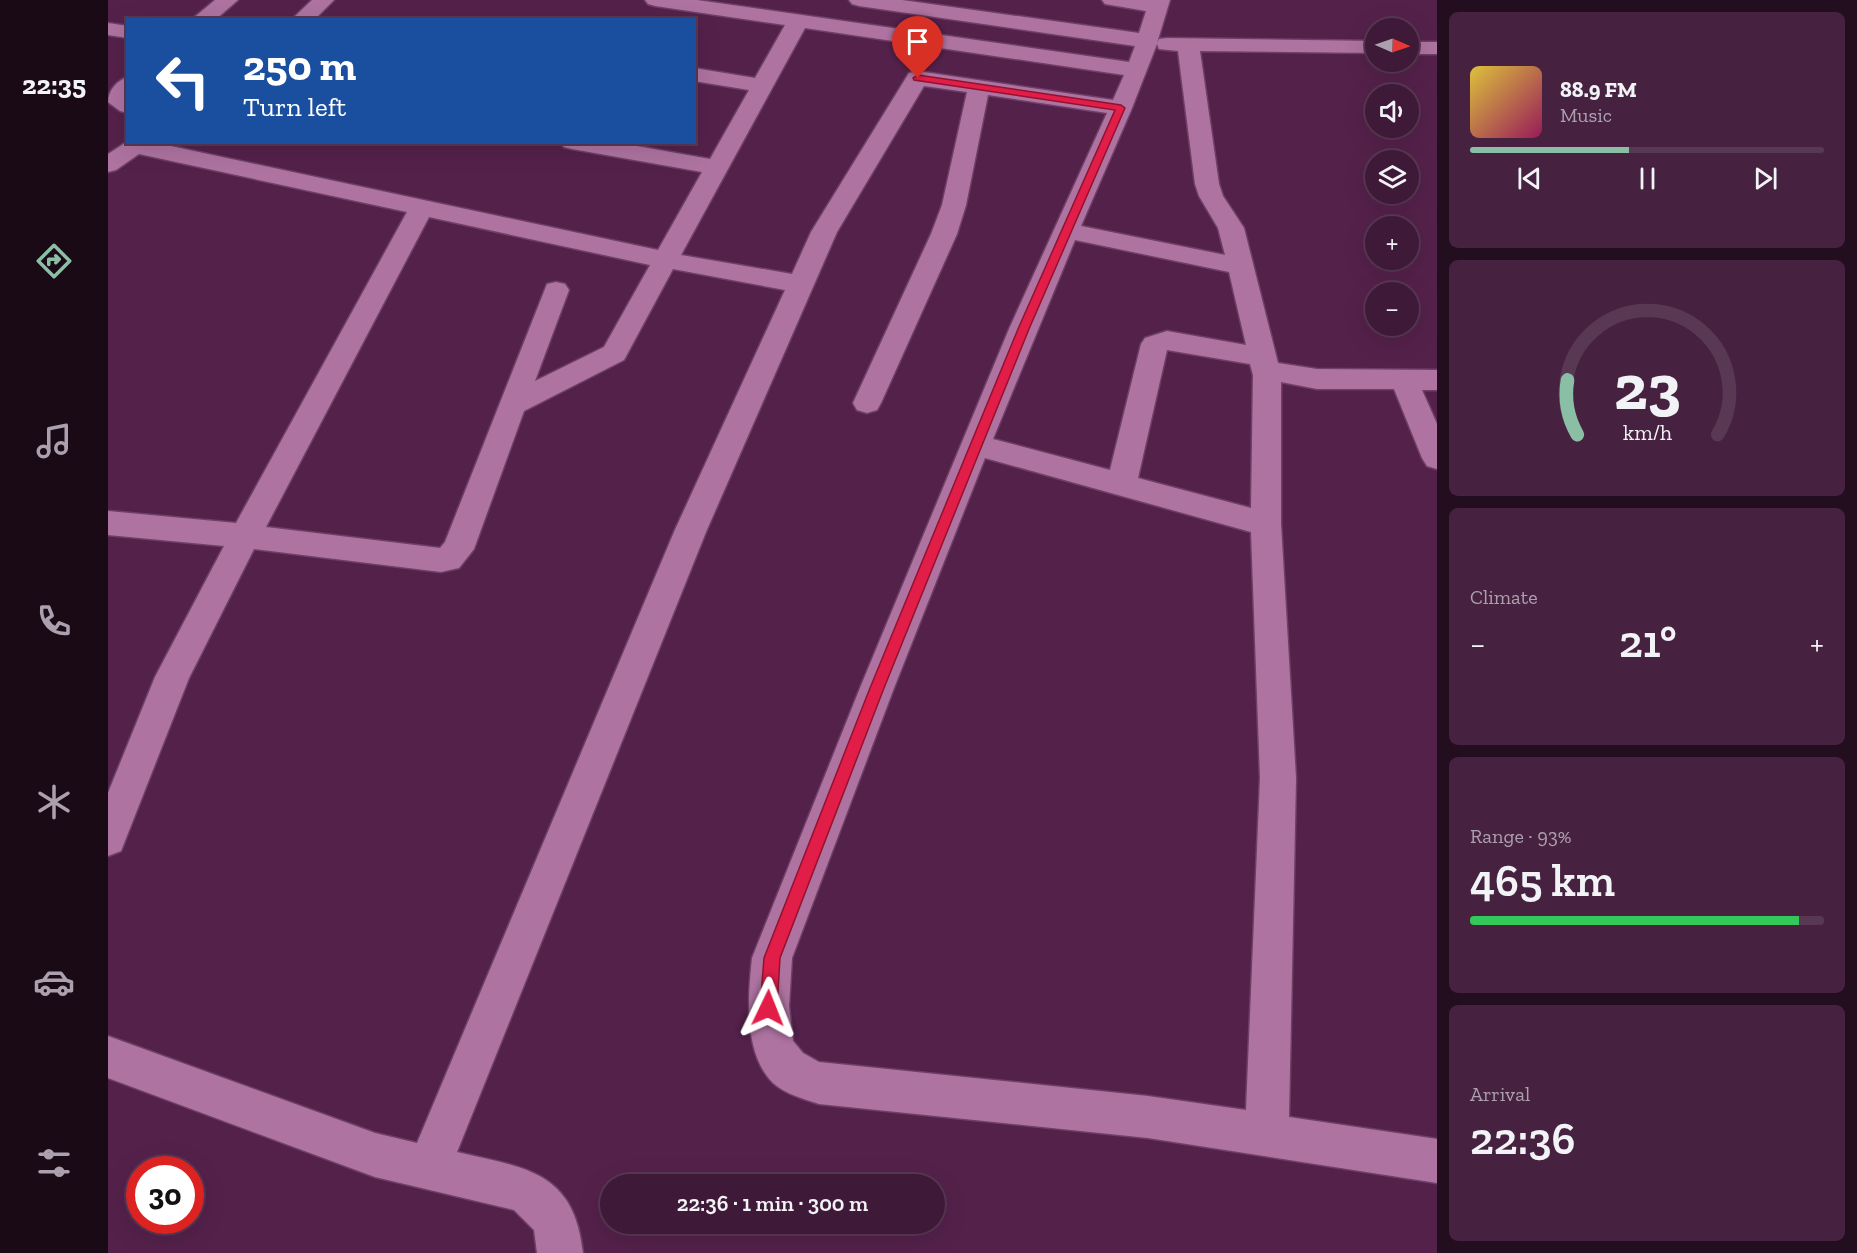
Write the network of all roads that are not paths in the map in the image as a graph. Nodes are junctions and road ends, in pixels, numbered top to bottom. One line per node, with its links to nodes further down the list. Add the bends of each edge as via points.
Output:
1 (228, 0): 7 (street)
2 (324, 0): 8 (street)
3 (660, 0): 9 (street)
4 (859, 0): 16 (street)
5 (1112, 0): 6 (street)
6 (1159, 3): 16 (street)
7 (204, 18)
8 (303, 18)
9 (798, 21): 16 (street); 18 (street)
10 (108, 29): 11 (street)
11 (126, 32)
12 (1188, 45): 13 (street); 16 (street); 30 (street, via 1207,184 1231,228)
13 (1365, 48)
14 (1419, 48): 15 (street)
15 (1437, 48)
16 (1144, 52): 22 (street)
17 (696, 74): 18 (street)
18 (764, 86): 26 (street)
19 (126, 87): 21 (street, via 117,99)
20 (979, 87): 22 (street); 31 (street, via 918,78 824,232); 36 (street, via 954,206)
21 (126, 105)
22 (1121, 108): 28 (street)
23 (583, 144): 26 (street)
24 (138, 145): 25 (street); 27 (street)
25 (108, 165)
26 (717, 168): 29 (street)
27 (421, 208): 29 (street); 43 (street)
28 (1067, 231): 30 (street); 38 (street)
29 (666, 260): 31 (street); 37 (street, via 614,353)
30 (1241, 266): 33 (street)
31 (801, 284): 48 (street, via 690,532)
32 (556, 290): 37 (street)
33 (1264, 364): 34 (street, via 1317,379); 40 (street, via 1167,340 1155,344); 42 (street, via 1268,388)
34 (1404, 380): 35 (street); 39 (street)
35 (1437, 380)
36 (867, 403)
37 (513, 405): 43 (street, via 458,549 448,559)
38 (976, 445): 40 (street); 46 (street, via 772,958 768,992 774,1047 785,1065 799,1077 819,1083 1148,1117)
39 (1437, 458)
40 (1122, 484): 42 (street)
41 (108, 523): 43 (street)
42 (1266, 524): 46 (street, via 1278,778)
43 (245, 536): 44 (street, via 172,677)
44 (108, 839)
45 (108, 1057): 48 (street, via 375,1155)
46 (1267, 1135): 47 (street)
47 (1437, 1161)
48 (429, 1168): 49 (street, via 523,1191 540,1200 559,1234)
49 (560, 1253)

